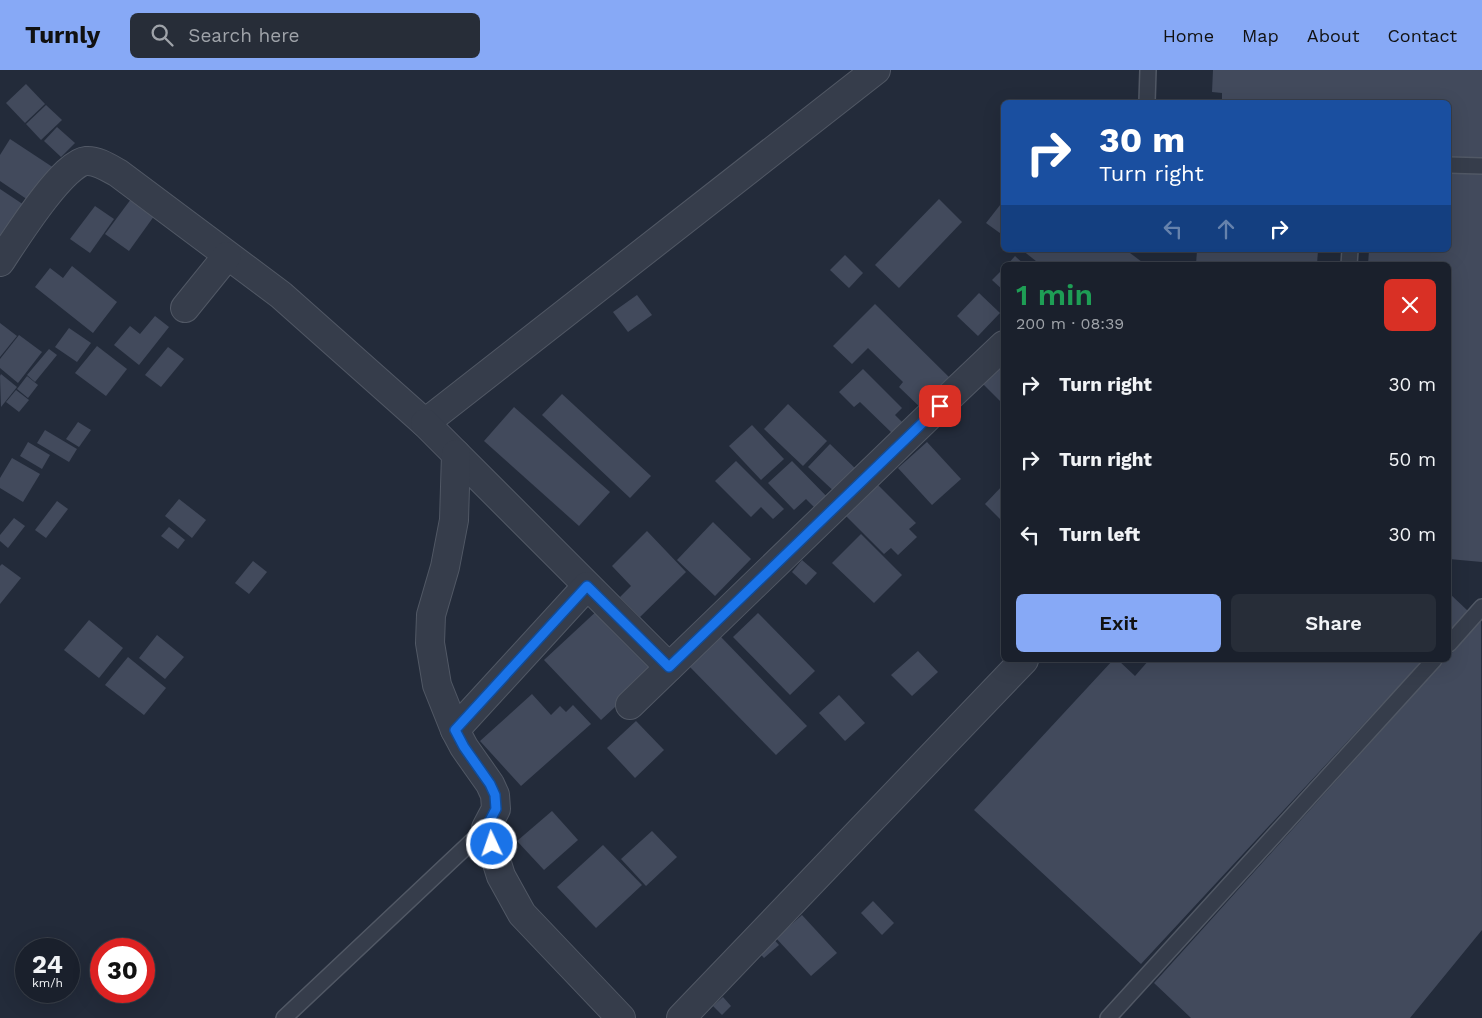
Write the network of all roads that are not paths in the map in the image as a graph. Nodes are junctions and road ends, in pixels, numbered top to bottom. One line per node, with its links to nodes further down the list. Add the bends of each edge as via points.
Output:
1 (876, 70): 10 (street)
2 (1148, 70): 3 (lane)
3 (1147, 100)
4 (1451, 165): 5 (lane)
5 (1482, 166)
6 (227, 256): 7 (street, via 118,173 86,161 75,166 54,185); 8 (street); 10 (street, via 281,296)
7 (0, 262)
8 (185, 308)
9 (1001, 348): 17 (street)
10 (425, 423): 11 (street)
11 (456, 454): 12 (street); 19 (street, via 454,520 431,615 430,643 437,685)
12 (587, 586): 17 (street); 19 (street)
13 (1482, 607): 14 (lane)
14 (1451, 642)
15 (1022, 662): 23 (street)
16 (1432, 662): 24 (lane)
17 (669, 667): 18 (street)
18 (630, 705)
19 (455, 730): 20 (street, via 495,795 496,809)
20 (486, 828): 21 (lane); 22 (street, via 501,876 522,914)
21 (284, 1018)
22 (621, 1018)
23 (681, 1018)
24 (1108, 1018)

